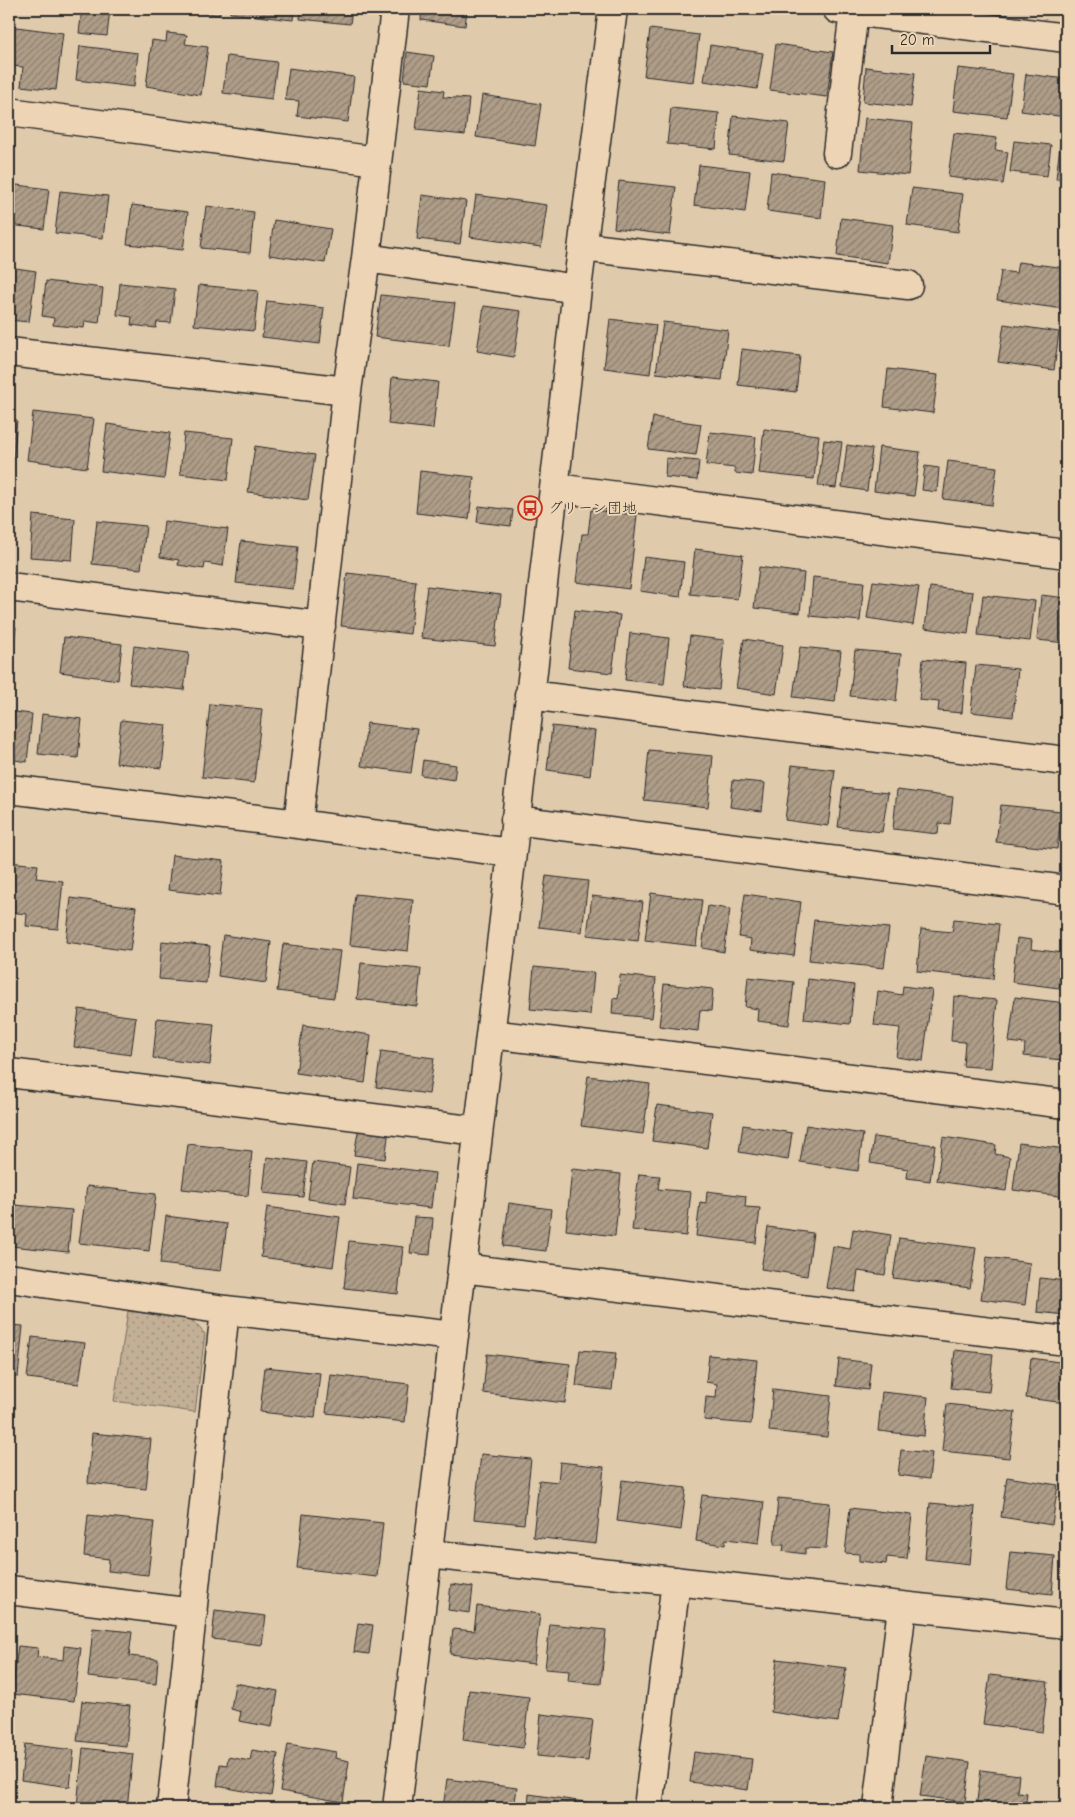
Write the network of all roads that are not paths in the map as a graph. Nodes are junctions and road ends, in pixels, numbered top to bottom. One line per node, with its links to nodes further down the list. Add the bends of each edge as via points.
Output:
1 (395, 9): 7 (street)
2 (612, 9): 8 (street)
3 (845, 10): 4 (street); 6 (street)
4 (1066, 38)
5 (9, 112): 7 (street)
6 (836, 152)
7 (377, 161): 9 (street)
8 (583, 247): 10 (street); 11 (street)
9 (366, 258): 11 (street); 13 (street)
10 (908, 285)
11 (577, 289): 14 (street)
12 (9, 352): 13 (street)
13 (347, 391): 17 (street)
14 (556, 488): 15 (street); 18 (street)
15 (1066, 554)
16 (9, 587): 17 (street)
17 (321, 626): 22 (street)
18 (529, 696): 19 (street); 21 (street)
19 (1066, 760)
20 (9, 788): 22 (street)
21 (515, 820): 23 (street); 24 (street)
22 (298, 824): 23 (street)
23 (512, 853): 25 (street)
24 (1066, 890)
25 (490, 1034): 27 (street); 28 (street)
26 (9, 1073): 28 (street)
27 (1066, 1104)
28 (478, 1131): 29 (street)
29 (462, 1268): 32 (street); 33 (street)
30 (9, 1278): 31 (street)
31 (225, 1310): 32 (street); 38 (street)
32 (454, 1336): 34 (street)
33 (1066, 1341)
34 (428, 1554): 35 (street); 41 (street)
35 (676, 1581): 37 (street); 42 (street)
36 (9, 1590): 38 (street)
37 (902, 1607): 39 (street); 43 (street)
38 (193, 1613): 40 (street)
39 (1066, 1624)
40 (172, 1808)
41 (397, 1808)
42 (648, 1808)
43 (878, 1808)

